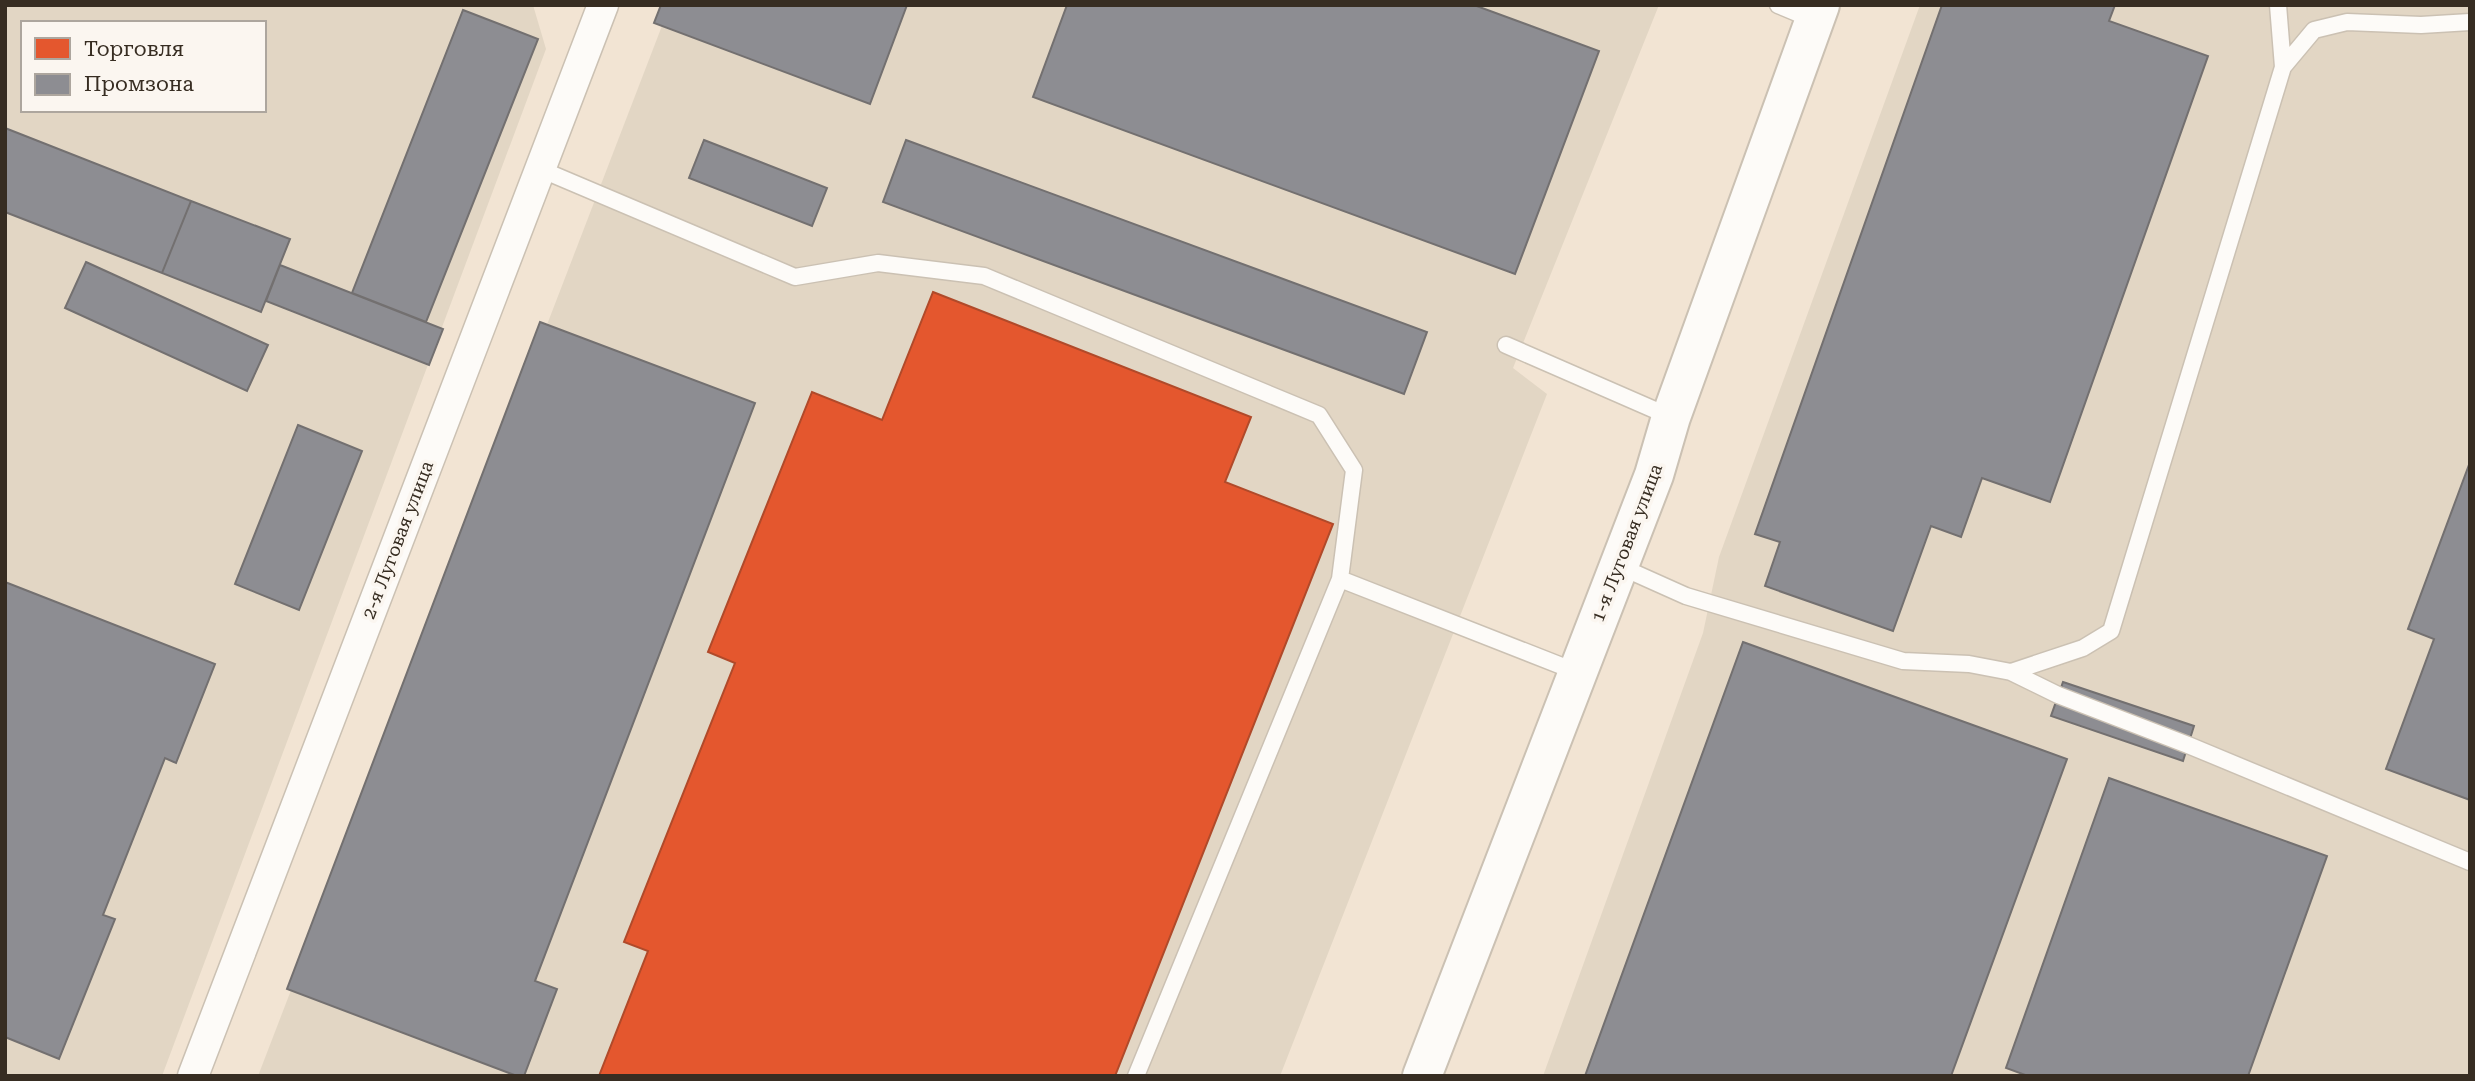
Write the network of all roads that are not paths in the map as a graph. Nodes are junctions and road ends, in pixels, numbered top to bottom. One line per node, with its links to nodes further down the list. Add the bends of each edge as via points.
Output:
1 (603, 5): 7 (street, 2-я Луговая улица)
2 (1778, 5): 4 (lane)
3 (2277, 5): 6 (lane)
4 (1817, 13): 9 (main road, 1-я Луговая улица)
5 (2470, 22): 6 (lane, via 2347,22 2314,30)
6 (2283, 67): 13 (lane, via 2110,631 2083,648)
7 (540, 169): 11 (lane, via 795,277 878,263 984,276 1319,415 1354,470); 15 (street, 2-я Луговая улица)
8 (1506, 345): 9 (lane)
9 (1671, 417): 10 (main road, 1-я Луговая улица)
10 (1619, 566): 12 (main road, 1-я Луговая улица); 13 (lane, via 1686,596 1903,662 1969,664)
11 (1340, 579): 12 (lane); 16 (lane)
12 (1577, 672): 17 (main road, 1-я Луговая улица)
13 (2011, 672): 14 (lane)
14 (2470, 862)
15 (193, 1076)
16 (1136, 1076)
17 (1422, 1076)

